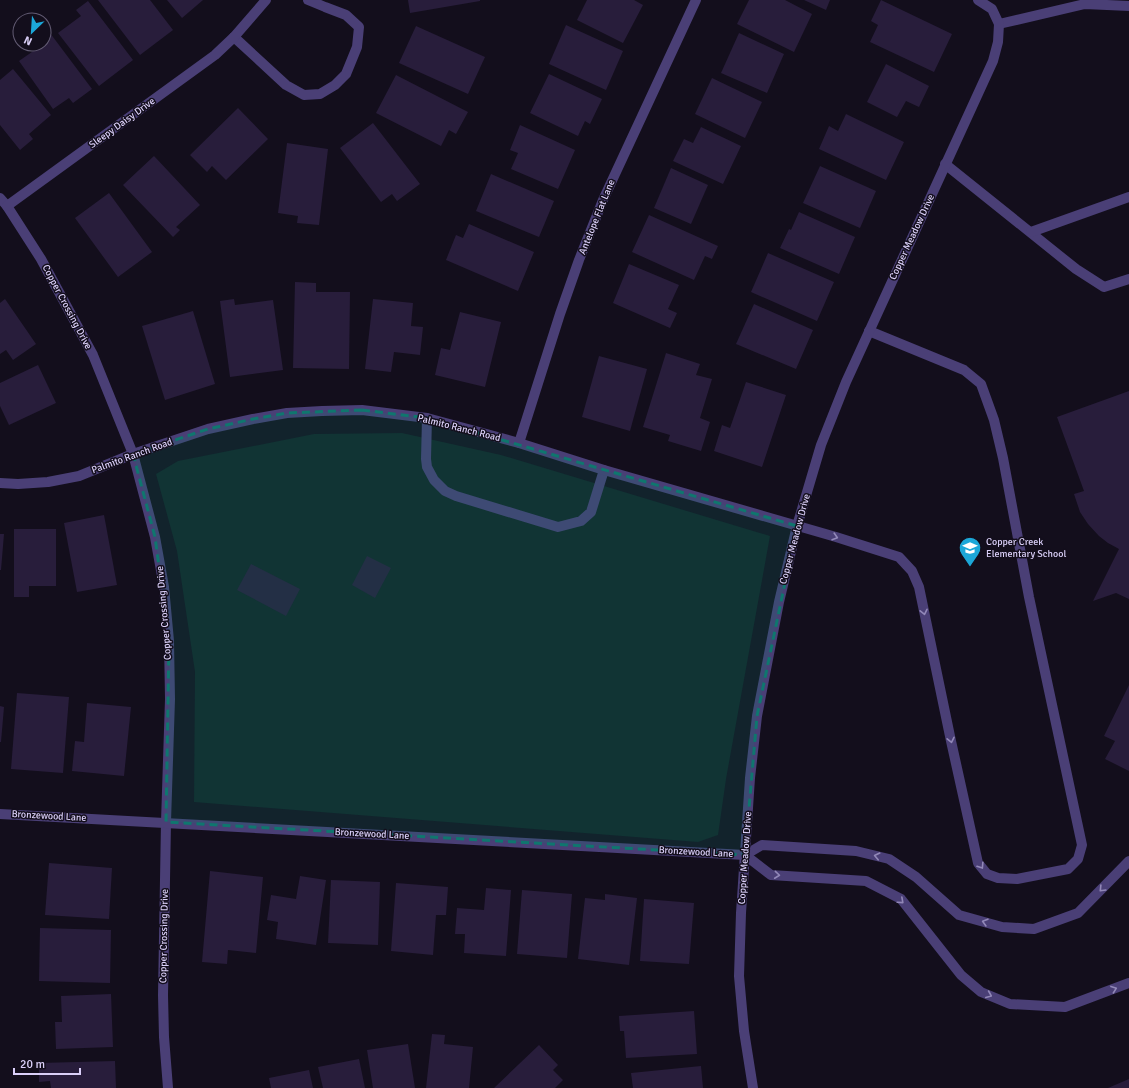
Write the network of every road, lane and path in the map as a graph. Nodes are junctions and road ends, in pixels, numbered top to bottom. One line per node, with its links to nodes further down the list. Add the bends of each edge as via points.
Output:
1 (266, 0): 7 (street, Sleepy Daisy Drive)
2 (308, 0): 7 (street, via 346,15 359,27 357,47 346,74 335,85 320,94 304,95 286,85)
3 (696, 0): 16 (street, Antelope Flat Lane, via 603,200 579,260)
4 (978, 0): 6 (street, via 992,9)
5 (1129, 6): 6 (street, via 1085,4)
6 (999, 24): 8 (street, Copper Meadow Drive, via 993,61)
7 (234, 36): 11 (street, Sleepy Daisy Drive, via 214,55)
8 (946, 164): 12 (street); 14 (street, Copper Meadow Drive)
9 (1129, 197): 12 (street)
10 (0, 198): 11 (street, Copper Crossing Drive)
11 (7, 206): 17 (street, Copper Crossing Drive, via 41,259 93,355)
12 (1031, 232): 13 (street, via 1076,269 1104,287)
13 (1129, 279)
14 (868, 331): 20 (street, Copper Meadow Drive, via 822,445); 20 (street, Palmito Ranch Road, one-way to 14, via 899,556 912,571 919,587 978,862 987,874 998,878 1017,879 1068,869 1078,859 1082,845 1003,458 994,420 981,384 964,370)
15 (427, 418): 16 (street, Palmito Ranch Road); 17 (street, Palmito Ranch Road, via 362,410 287,414 208,429); 18 (street, via 427,467 434,480 445,490 456,496 558,527 581,522 591,512)
16 (519, 443): 18 (street, Palmito Ranch Road)
17 (133, 454): 19 (street, Palmito Ranch Road, via 79,476 48,482); 22 (street, Copper Crossing Drive, via 156,537 169,641)
18 (604, 470): 20 (street, Palmito Ranch Road)
19 (0, 482)
20 (797, 526): 23 (street, Copper Meadow Drive, via 756,716)
21 (0, 814): 22 (street, Bronzewood Lane)
22 (166, 822): 23 (street, Bronzewood Lane); 26 (street, Copper Crossing Drive, via 163,995)
23 (745, 855): 24 (street, one-way to 23, via 1078,913 1034,929 1002,927 959,915 916,877 889,859 856,851 762,845); 25 (street, one-way to 25, via 771,875 866,881 901,899 961,975 981,992 1010,1004 1065,1007); 27 (street, Copper Meadow Drive, via 739,976)
24 (1129, 861)
25 (1129, 983)
26 (168, 1088)
27 (753, 1088)

